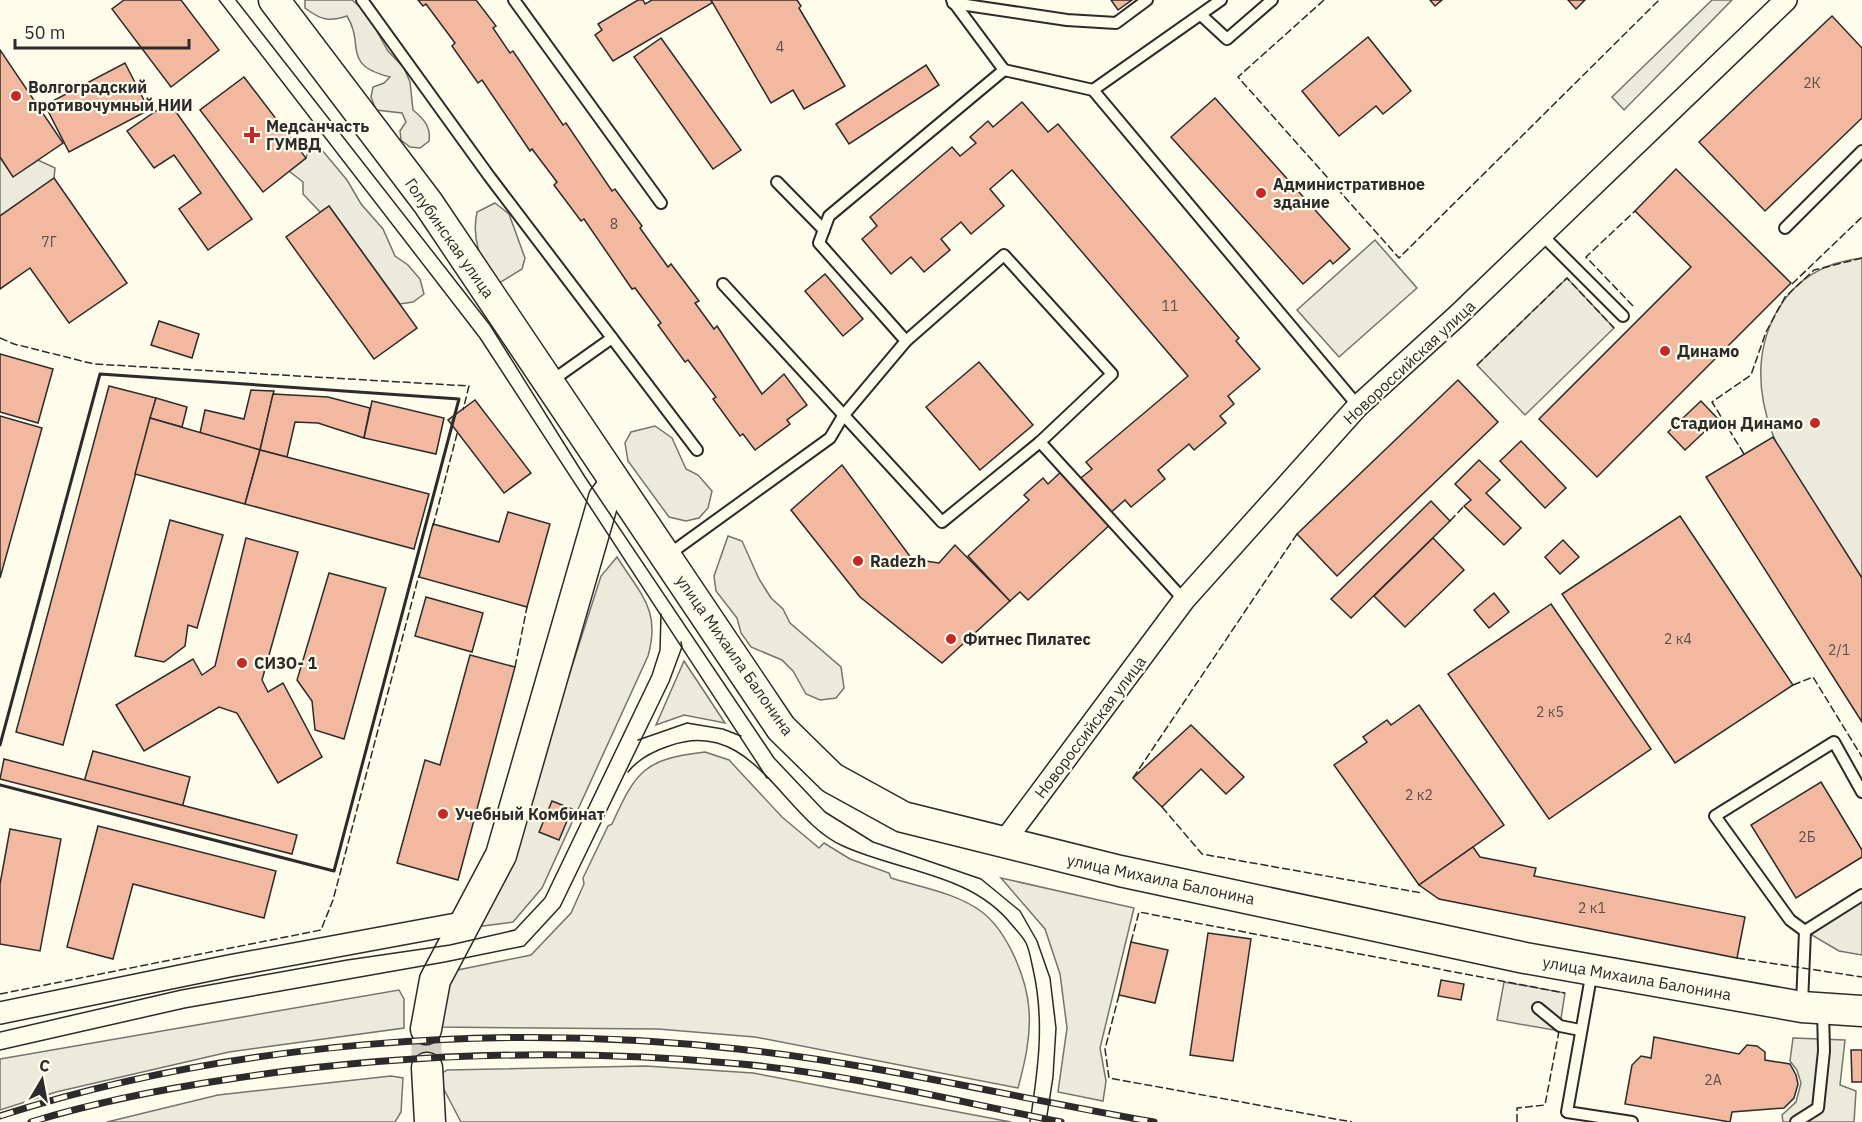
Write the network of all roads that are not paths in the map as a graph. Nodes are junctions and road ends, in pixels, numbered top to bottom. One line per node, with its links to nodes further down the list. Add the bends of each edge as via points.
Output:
1 (274, 0): 22 (main road, Голубинская улица, via 428,203)
2 (362, 0): 20 (lane)
3 (514, 0): 14 (lane)
4 (1147, 0): 8 (lane, via 1116,23 1067,20)
5 (1221, 0): 9 (lane)
6 (1272, 0): 9 (lane, via 1227,39)
7 (1786, 0): 17 (street, Новороссийская улица)
8 (952, 1): 10 (lane)
9 (1201, 15): 11 (lane)
10 (1004, 70): 11 (lane); 16 (lane, via 829,216)
11 (1093, 90): 23 (lane)
12 (1862, 151): 15 (lane)
13 (777, 182): 16 (lane)
14 (661, 203)
15 (1785, 228)
16 (824, 230): 21 (lane, via 819,243)
17 (1542, 236): 19 (lane); 23 (street, Новороссийская улица)
18 (723, 284): 24 (lane)
19 (1623, 316)
20 (612, 338): 22 (lane); 26 (lane)
21 (906, 341): 24 (lane); 25 (lane, via 1004,255 1112,374)
22 (550, 382): 27 (main road, Голубинская улица)
23 (1358, 406): 29 (street, Новороссийская улица)
24 (843, 416): 25 (lane, via 942,522); 28 (lane, via 830,438)
25 (1040, 442): 29 (lane)
26 (697, 450)
27 (615, 483): 28 (main road, улица Михаила Балонина); 33 (main road, via 604,498 501,855)
28 (666, 557): 31 (main road, улица Михаила Балонина, via 781,728 832,778 903,818)
29 (1184, 600): 31 (street, Новороссийская улица)
30 (1862, 792): 34 (lane, via 1834,742 1715,816 1790,920)
31 (1003, 843): 35 (main road, улица Михаила Балонина)
32 (1862, 895): 34 (lane)
33 (467, 922): 39 (street); 40 (main road, via 435,980)
34 (1805, 931): 37 (lane)
35 (1592, 971): 37 (main road, улица Михаила Балонина); 41 (lane)
36 (1538, 1008): 41 (lane, via 1560,1026)
37 (1813, 1009): 38 (main road, улица Михаила Балонина); 45 (lane, via 1824,1051 1818,1108)
38 (1862, 1011)
39 (0, 1013)
40 (426, 1029)
41 (1580, 1030): 44 (lane, via 1567,1112)
42 (427, 1068): 43 (main road)
43 (430, 1122)
44 (1632, 1122)
45 (1796, 1122)

